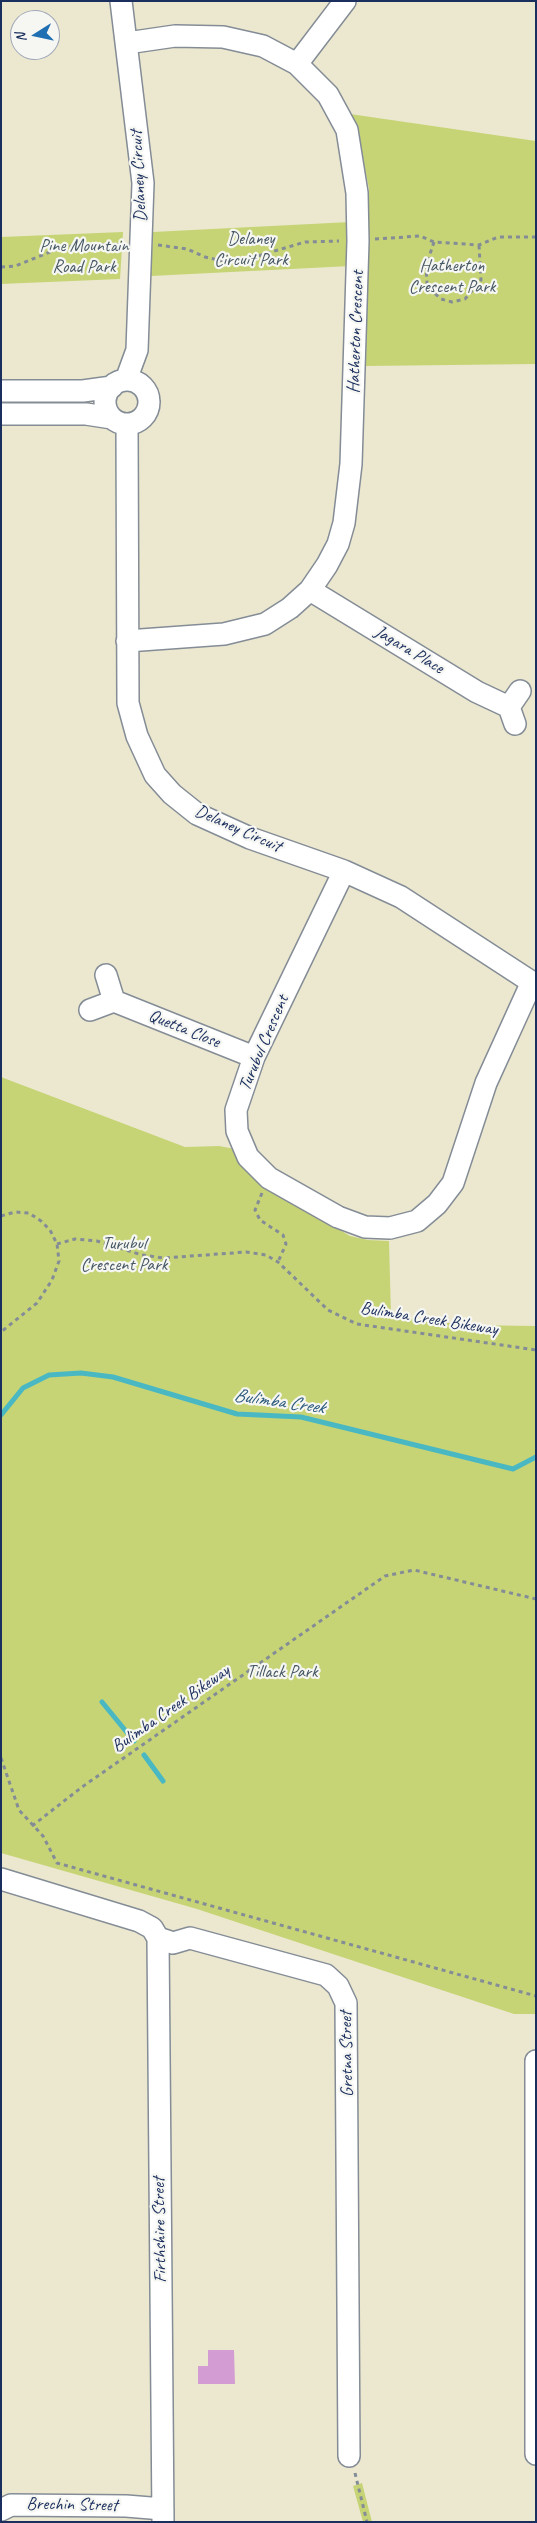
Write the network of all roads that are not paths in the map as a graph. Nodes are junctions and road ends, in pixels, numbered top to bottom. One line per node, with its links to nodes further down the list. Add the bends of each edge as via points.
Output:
1 (121, 1): 3 (street, Delaney Circuit)
2 (346, 1): 4 (street)
3 (127, 43): 4 (street, Hatherton Crescent, via 174,36 223,37 263,46); 5 (street, Delaney Circuit, via 143,183 137,350)
4 (297, 64): 9 (street, Hatherton Crescent, via 328,96 346,130 357,193 356,350 348,493 338,544)
5 (119, 383): 6 (street, via 83,391); 8 (street, via 105,402); 8 (street, via 142,386 149,402 142,418)
6 (1, 391)
7 (1, 414): 8 (street, via 86,414)
8 (119, 421): 10 (street, Delaney Circuit)
9 (310, 590): 10 (street, Hatherton Crescent, via 265,624 224,634); 11 (street, Jagara Place, via 477,692)
10 (127, 641): 12 (street, Delaney Circuit, via 128,703 137,736 155,775 172,794 197,814 250,838)
11 (515, 707)
12 (344, 871): 14 (street, Delaney Circuit, via 401,897); 17 (street, Turubul Crescent)
13 (106, 975): 15 (street)
14 (533, 984): 17 (street, Turubul Crescent, via 486,1083 453,1183 437,1204 417,1221 390,1228 365,1227 338,1217 269,1178 248,1157 237,1131 236,1110)
15 (114, 1001): 16 (street); 17 (street, Quetta Close)
16 (90, 1010)
17 (254, 1058)
18 (1, 1879): 19 (street, via 139,1921 152,1928)
19 (158, 1938): 22 (street, Gretna Street, via 173,1943 190,1938 326,1975 338,1986 346,2003); 24 (street, Firthshire Street)
20 (536, 2061): 21 (street)
21 (536, 2454)
22 (349, 2456)
23 (5, 2505): 24 (street, Brechin Street, via 126,2506)
24 (163, 2516)

